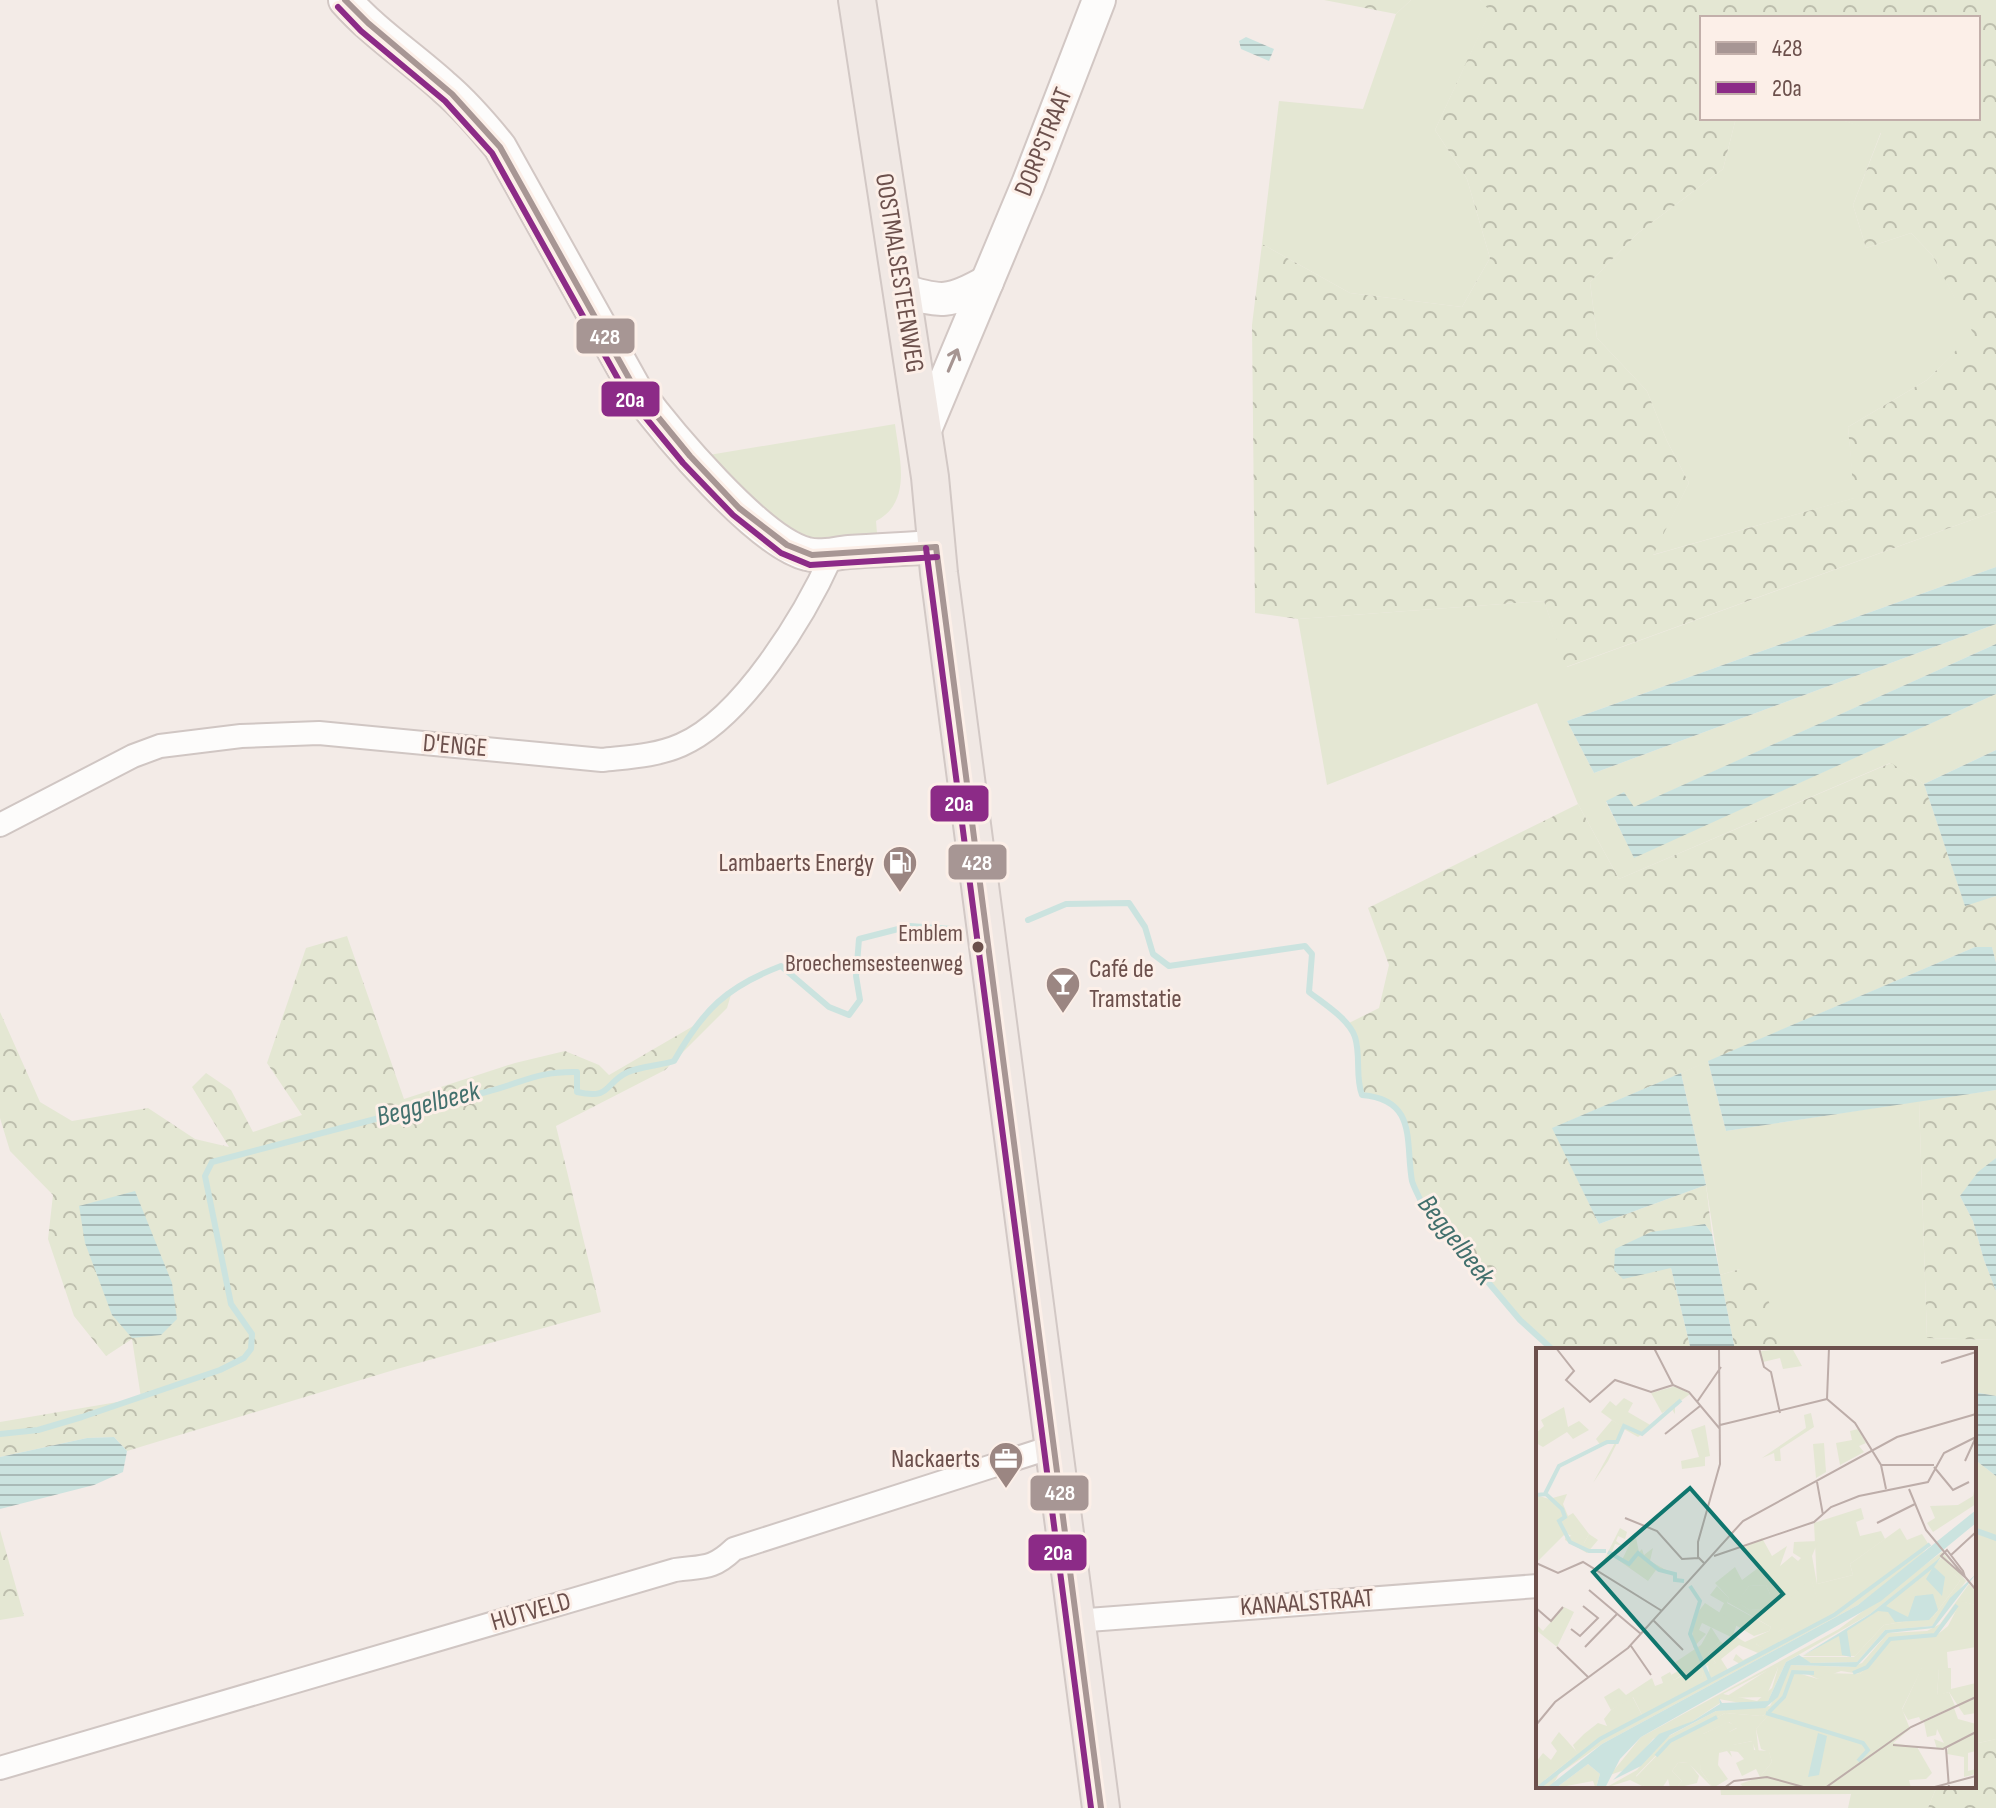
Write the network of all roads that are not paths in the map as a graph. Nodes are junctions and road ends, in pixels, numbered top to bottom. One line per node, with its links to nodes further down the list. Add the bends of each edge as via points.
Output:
1 (345, 0): 8 (street, via 444,86 500,147 619,363 658,421 770,536 806,554)
2 (857, 0): 5 (main road, OOSTMALSESTEENWEG)
3 (1099, 0): 4 (street, DORPSTRAAT)
4 (980, 296): 5 (street); 6 (street, DORPSTRAAT, one-way to 4)
5 (903, 307): 6 (main road, OOSTMALSESTEENWEG)
6 (924, 432): 7 (main road, OOSTMALSESTEENWEG)
7 (936, 547): 8 (street); 10 (main road, OOSTMALSESTEENWEG)
8 (832, 555): 9 (street, D'ENGE, via 768,665 721,719 680,746 602,760 319,733 215,739 160,746 133,756)
9 (0, 825)
10 (1055, 1446): 12 (main road, OOSTMALSESTEENWEG); 13 (street, HUTVELD, via 734,1549 707,1569 675,1570)
11 (1536, 1586): 12 (street, KANAALSTRAAT)
12 (1075, 1621): 14 (main road, OOSTMALSESTEENWEG)
13 (0, 1768)
14 (1101, 1808)

